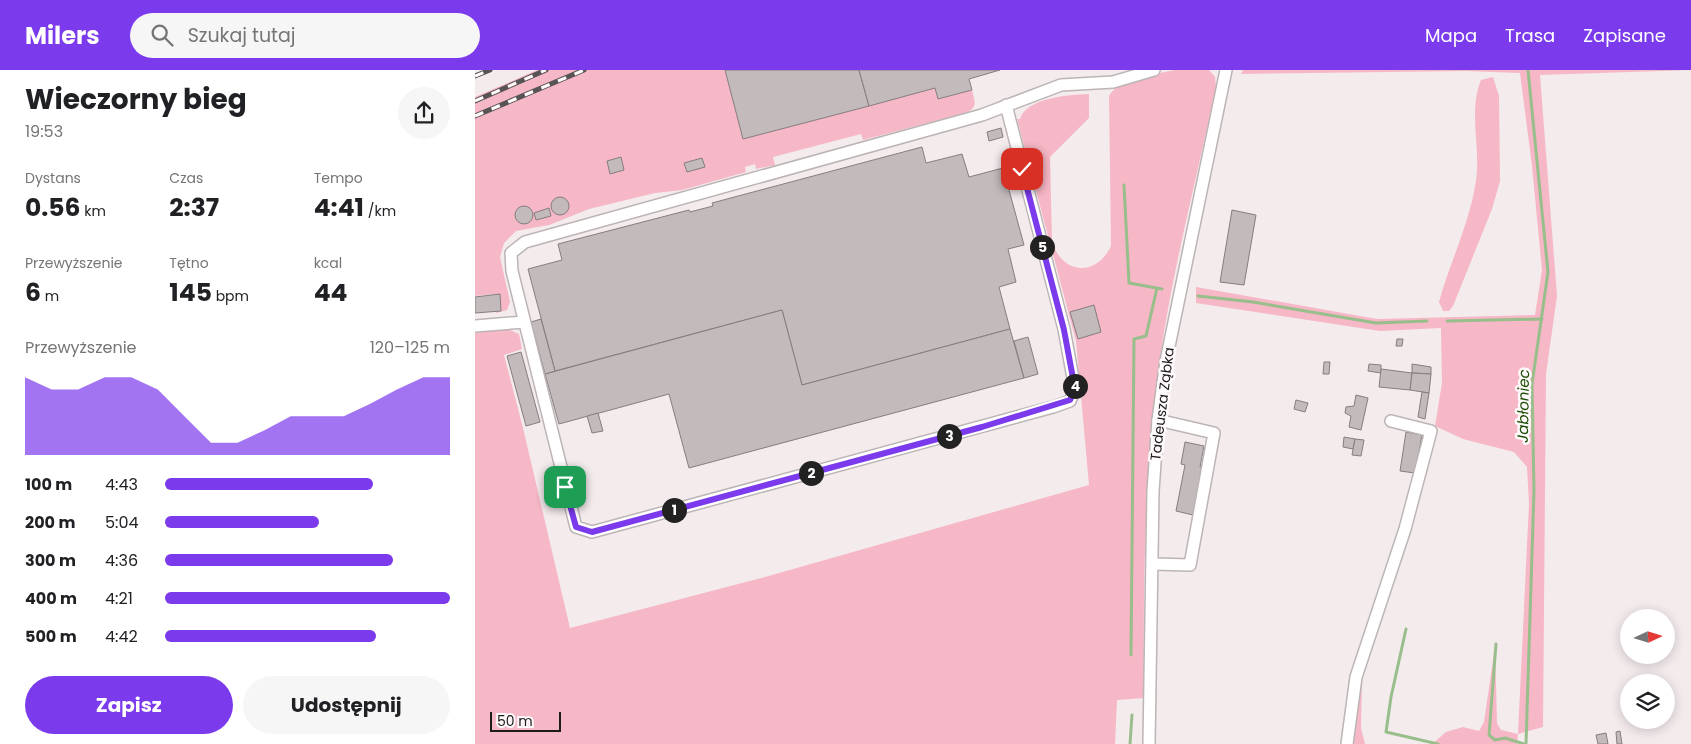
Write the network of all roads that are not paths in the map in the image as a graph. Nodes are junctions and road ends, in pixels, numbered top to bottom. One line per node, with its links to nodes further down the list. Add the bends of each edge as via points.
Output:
1 (1154, 70): 3 (street, via 1113,82 1061,85)
2 (1226, 70): 6 (street, Tadeusza Ząbka, via 1166,361)
3 (1005, 106): 4 (street, via 525,242 511,253 511,271); 4 (street, via 1064,330 1075,389 1070,400 592,532 576,527)
4 (524, 322): 5 (street)
5 (475, 326)
6 (1158, 420): 8 (street, Tadeusza Ząbka, via 1153,491); 8 (street, via 1214,433 1190,565)
7 (1391, 421): 10 (street, via 1431,431 1405,529 1356,677)
8 (1153, 564): 9 (street, Tadeusza Ząbka)
9 (1149, 744)
10 (1347, 744)

